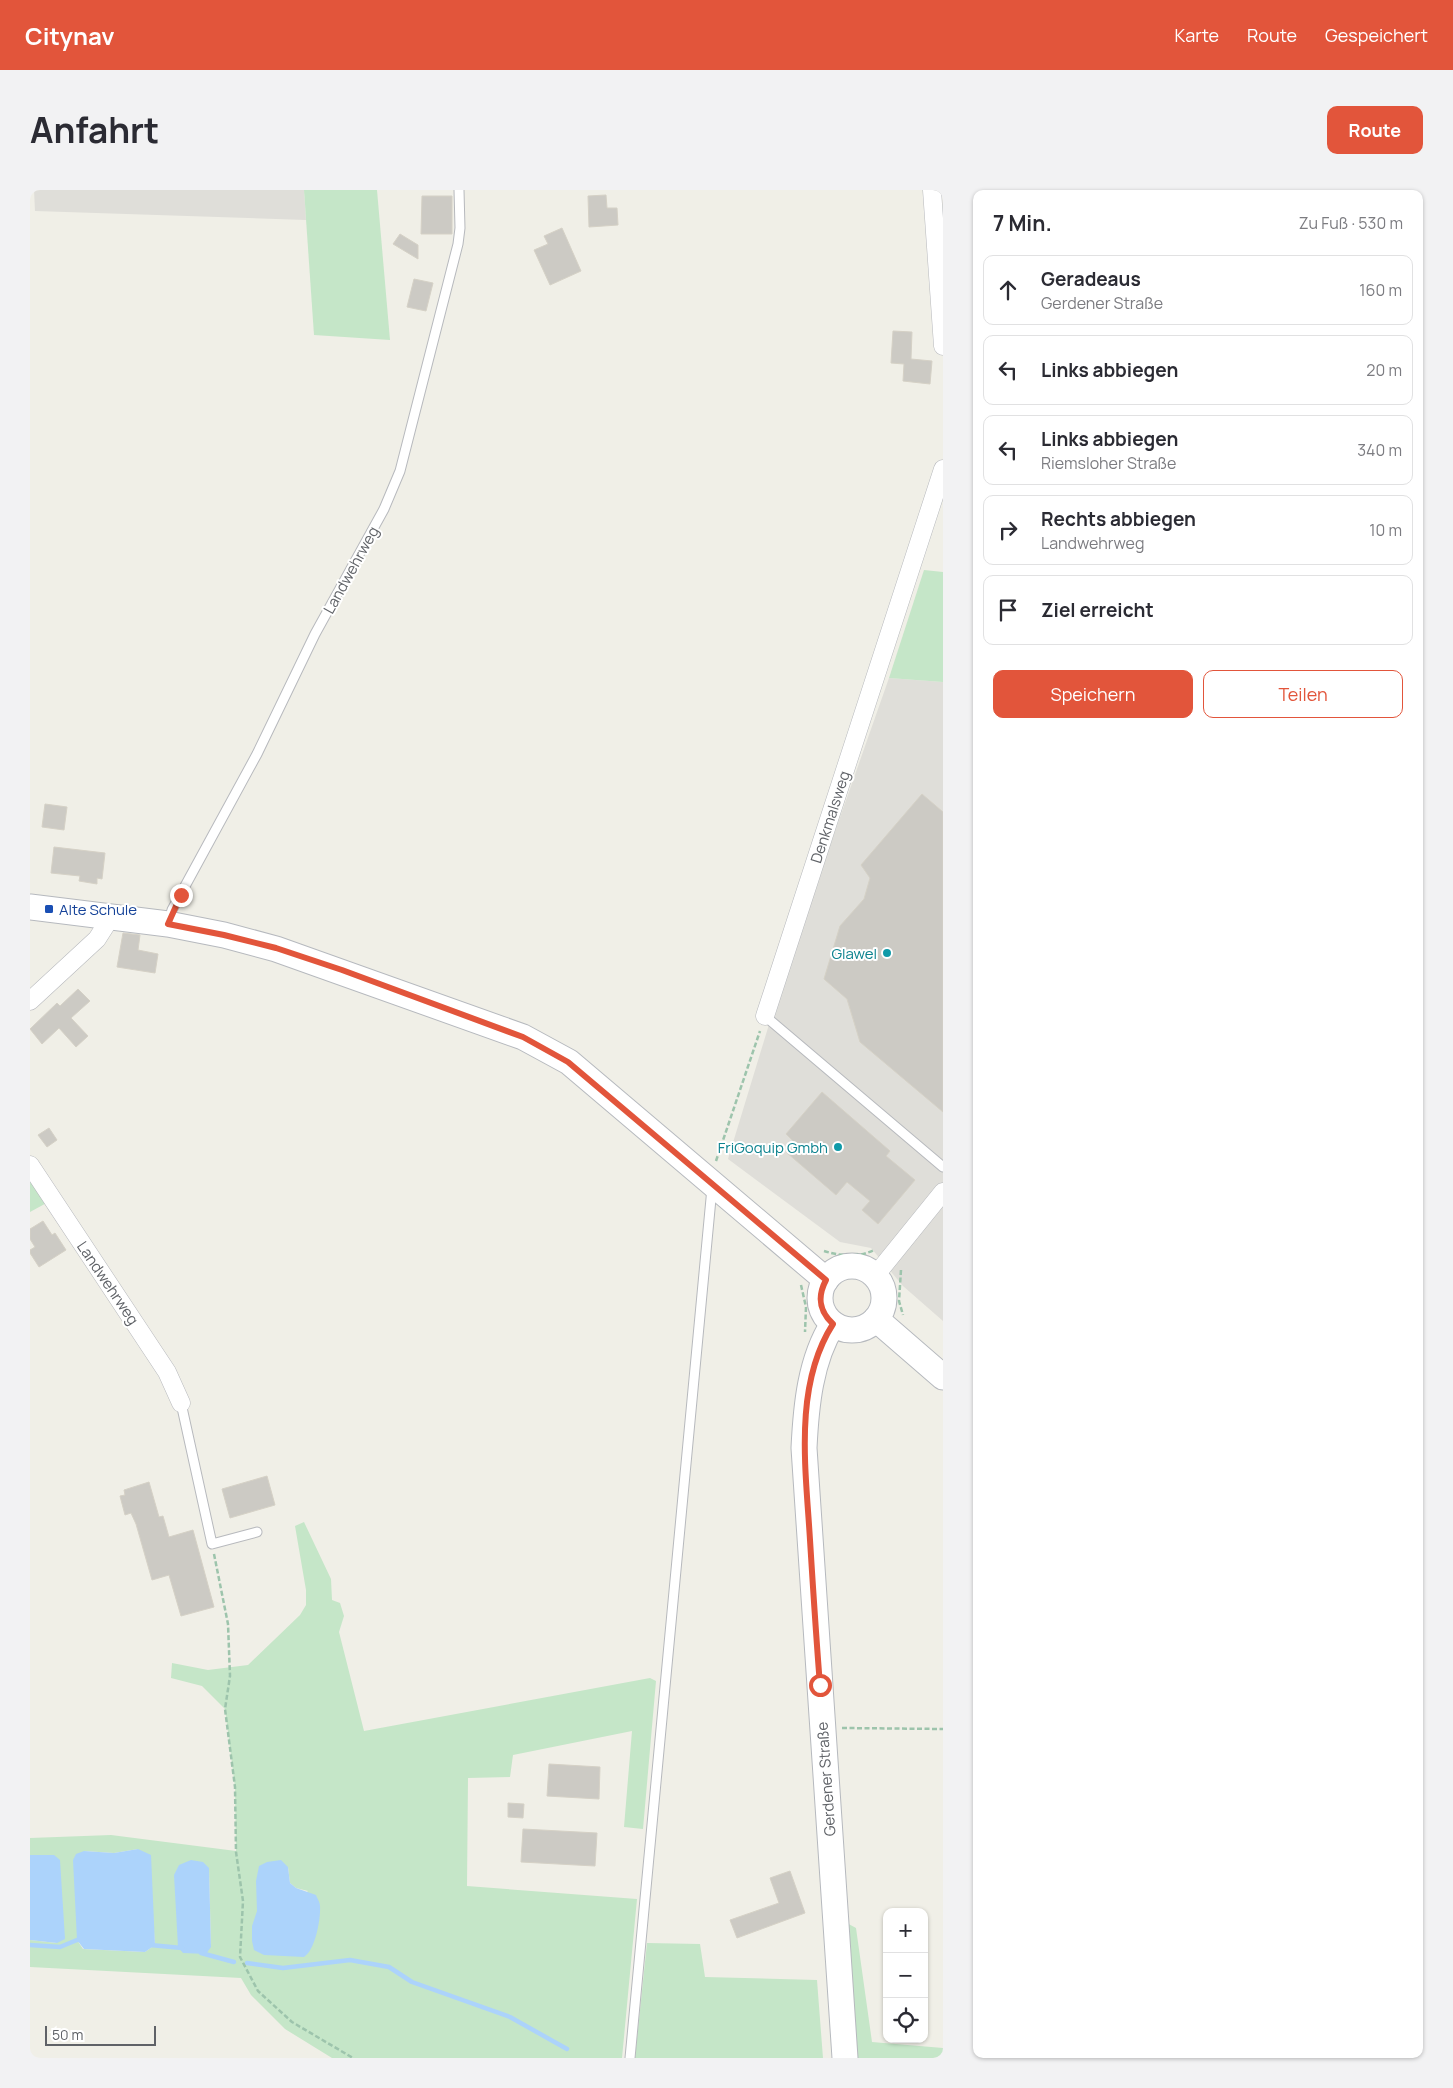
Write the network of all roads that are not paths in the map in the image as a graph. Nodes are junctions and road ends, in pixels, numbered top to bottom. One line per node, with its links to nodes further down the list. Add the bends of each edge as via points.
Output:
1 (458, 190): 7 (lane, Landwehrweg, via 458,244 400,471 384,510 314,634 257,754 172,910)
2 (932, 190): 3 (street)
3 (943, 346)
4 (943, 469): 9 (street, Denkmalsweg)
5 (30, 907): 6 (main road)
6 (111, 917): 7 (main road); 8 (street, via 97,939)
7 (168, 924): 12 (main road, via 276,948 523,1037 568,1062)
8 (30, 1001)
9 (765, 1016): 11 (lane)
10 (30, 1165): 19 (street, Landwehrweg, via 167,1372)
11 (943, 1167)
12 (714, 1174): 15 (main road); 21 (lane)
13 (943, 1192): 14 (street)
14 (875, 1276): 15 (main road, via 850,1266 840,1268); 16 (main road, via 884,1292 882,1311)
15 (826, 1280): 17 (main road, via 821,1289 821,1308)
16 (876, 1319): 17 (main road, via 860,1329 841,1329); 18 (main road)
17 (833, 1324): 22 (main road, Gerdener Straße, via 825,1336 806,1406 804,1448)
18 (943, 1377)
19 (181, 1403): 20 (lane, via 212,1544)
20 (257, 1532)
21 (630, 2058)
22 (845, 2058)

